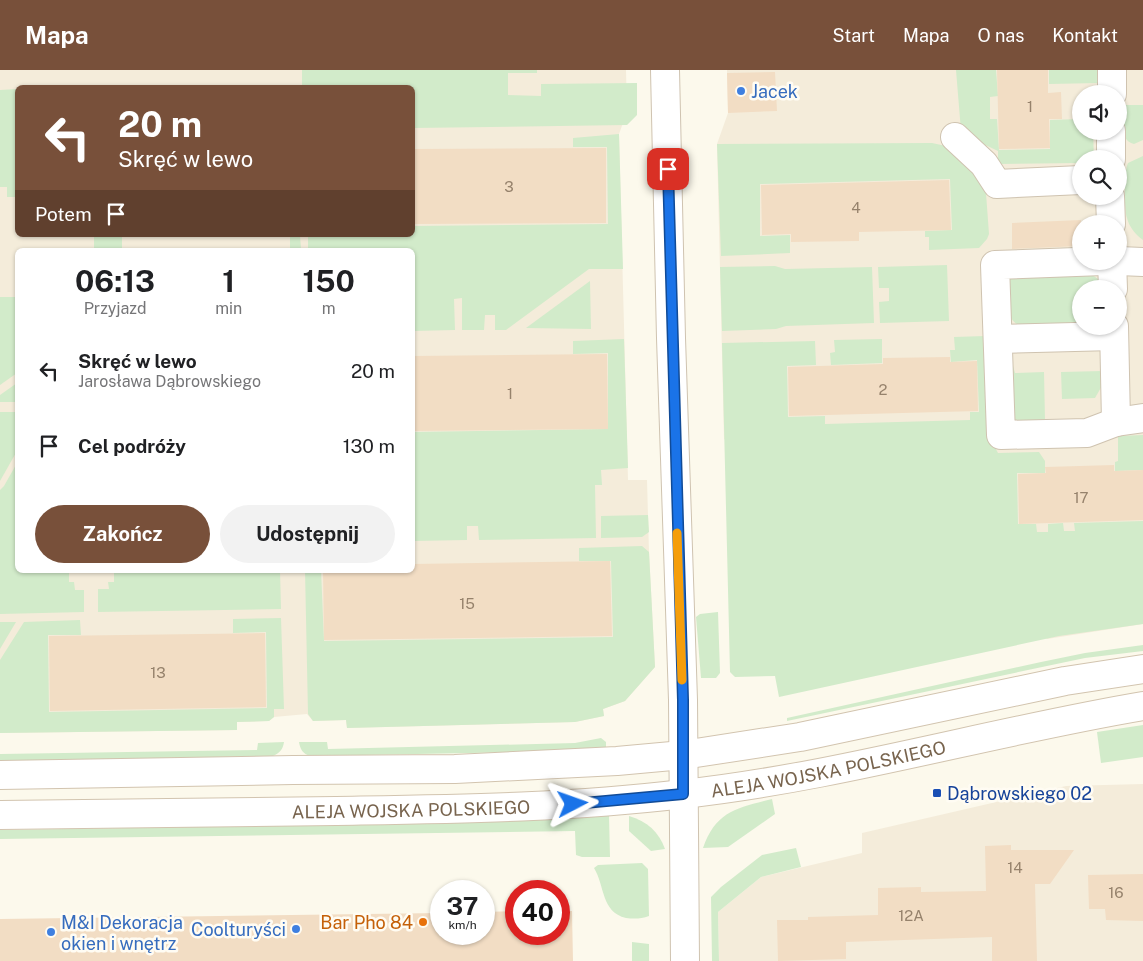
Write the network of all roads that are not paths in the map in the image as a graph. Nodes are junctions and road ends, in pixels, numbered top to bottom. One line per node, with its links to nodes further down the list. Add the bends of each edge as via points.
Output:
1 (666, 70): 16 (street)
2 (1112, 70): 3 (street)
3 (1112, 85)
4 (955, 137): 5 (street, via 984,164 998,184)
5 (1072, 180)
6 (1127, 261): 8 (street)
7 (1072, 262): 11 (street, via 995,266)
8 (1143, 262)
9 (1072, 334): 11 (street)
10 (1114, 335): 13 (street)
11 (998, 339): 13 (street, via 1001,435 1087,433)
12 (1143, 418): 13 (street)
13 (1116, 422)
14 (1143, 669): 16 (street, ALEJA WOJSKA POLSKIEGO, via 1064,681 800,737)
15 (1143, 706): 18 (street, ALEJA WOJSKA POLSKIEGO, via 780,781)
16 (683, 754): 17 (street, ALEJA WOJSKA POLSKIEGO, via 464,769); 18 (street)
17 (0, 775)
18 (683, 794): 19 (street, ALEJA WOJSKA POLSKIEGO, via 503,808); 20 (street)
19 (0, 815)
20 (685, 961)

